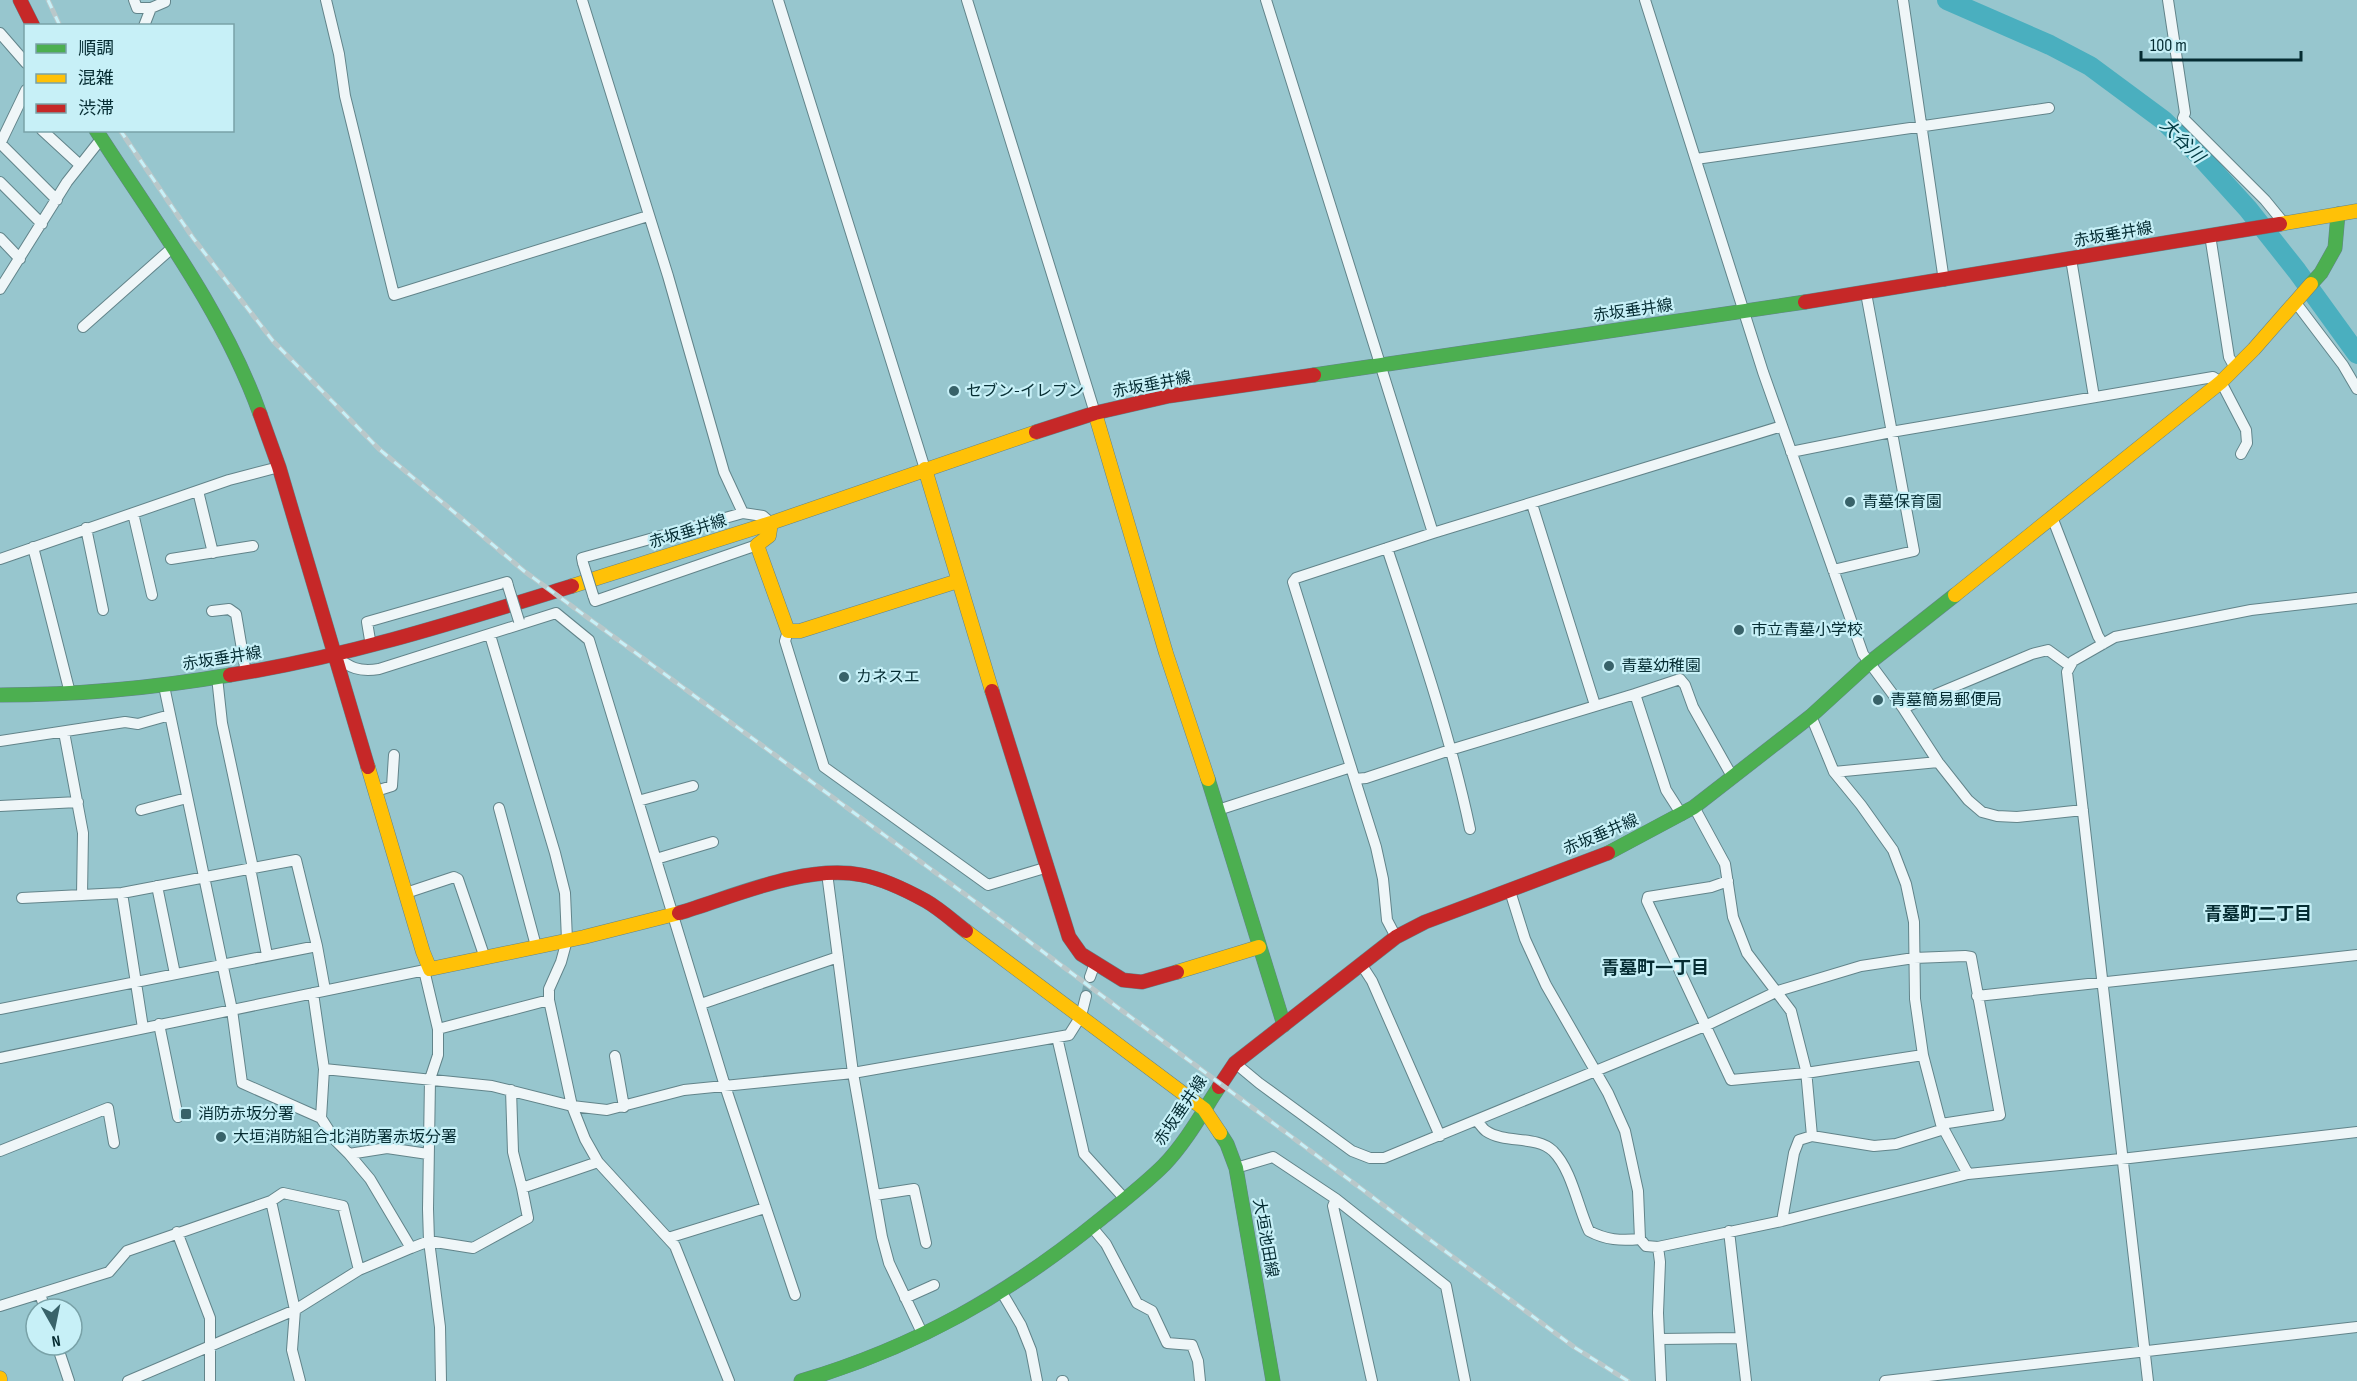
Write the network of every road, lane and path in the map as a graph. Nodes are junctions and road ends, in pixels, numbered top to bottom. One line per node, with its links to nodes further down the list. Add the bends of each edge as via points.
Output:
1 (20, 0): 13 (main road)
2 (134, 0): 12 (street, via 137,9)
3 (165, 0): 12 (street)
4 (326, 0): 29 (street, via 345,96 394,295)
5 (582, 0): 29 (street)
6 (778, 0): 54 (street)
7 (966, 0): 48 (street)
8 (1266, 0): 43 (street)
9 (1645, 0): 23 (street)
10 (1903, 0): 19 (street)
11 (2168, 0): 30 (street, via 2184,118 2265,200)
12 (151, 8): 14 (street)
13 (32, 24)
14 (145, 24)
15 (0, 33): 16 (street)
16 (24, 61)
17 (2049, 108): 19 (street)
18 (21, 112): 22 (street)
19 (1921, 126): 23 (street); 37 (street)
20 (44, 132): 24 (street)
21 (98, 135): 24 (street); 34 (main road)
22 (0, 143): 26 (street)
23 (1696, 159): 41 (street)
24 (80, 165): 26 (street)
25 (0, 182): 31 (street)
26 (57, 200): 31 (street)
27 (2357, 211): 28 (main road, 赤坂垂井線)
28 (2338, 214): 30 (main road, 赤坂垂井線); 40 (main road, 赤坂垂井線, via 2332,257)
29 (648, 216): 58 (street, via 724,472)
30 (2277, 223): 32 (main road, 赤坂垂井線)
31 (42, 224): 35 (street)
32 (2210, 235): 36 (main road, 赤坂垂井線); 44 (street, via 2229,357)
33 (0, 238): 35 (street)
34 (172, 248): 42 (street); 53 (main road, via 216,316 245,374)
35 (20, 259): 38 (street)
36 (2071, 259): 37 (main road, 赤坂垂井線); 47 (street)
37 (1944, 280): 39 (main road, 赤坂垂井線)
38 (0, 289)
39 (1866, 293): 41 (main road, 赤坂垂井線); 50 (street)
40 (2299, 299): 44 (main road, 赤坂垂井線); 46 (street)
41 (1744, 312): 43 (main road, 赤坂垂井線); 49 (street)
42 (83, 327)
43 (1381, 364): 48 (main road, 赤坂垂井線, via 1169,396); 62 (street)
44 (2235, 368): 45 (main road, 赤坂垂井線)
45 (2221, 382): 47 (street, via 2213,377); 52 (street, via 2246,430 2247,443); 59 (main road, 赤坂垂井線)
46 (2357, 389)
47 (2094, 397): 50 (street)
48 (1095, 413): 54 (main road, 赤坂垂井線); 112 (main road, via 1166,653)
49 (1782, 426): 51 (street); 56 (street)
50 (1891, 432): 51 (street); 70 (street, via 1914,551)
51 (1791, 452): 70 (street)
52 (2241, 454)
53 (279, 467): 55 (street); 81 (main road)
54 (926, 469): 60 (main road, 赤坂垂井線); 71 (main road)
55 (198, 491): 57 (street); 67 (street)
56 (1532, 504): 62 (street); 90 (street)
57 (133, 513): 61 (street); 72 (street)
58 (742, 513): 60 (street, via 762,516); 64 (street, bridge, via 582,558 594,601)
59 (2052, 517): 79 (street); 82 (main road, 赤坂垂井線)
60 (771, 523): 64 (main road, via 769,536); 80 (main road, 赤坂垂井線)
61 (86, 528): 65 (street); 74 (street)
62 (1433, 533): 66 (street)
63 (253, 546): 67 (street)
64 (757, 546): 77 (main road)
65 (33, 547): 68 (street); 87 (street)
66 (1387, 548): 96 (street); 99 (street, via 1293,582)
67 (213, 553): 69 (street)
68 (0, 559)
69 (171, 559)
70 (1833, 570): 82 (street, via 1856,638)
71 (958, 582): 77 (main road, via 800,631); 118 (main road)
72 (152, 595)
73 (2357, 598): 79 (street, via 2251,610 2115,637)
74 (103, 610)
75 (212, 611): 84 (street, via 229,609 236,614)
76 (520, 623): 78 (street); 80 (street, bridge, via 507,582 367,622); 106 (street, via 556,613 589,640)
77 (788, 631): 118 (street, via 785,641 824,767 988,885)
78 (490, 635): 81 (street, via 363,671 349,668); 131 (street, via 555,853 565,893)
79 (2103, 644): 83 (street)
80 (371, 646): 81 (main road, 赤坂垂井線)
81 (335, 655): 84 (main road, 赤坂垂井線); 104 (main road)
82 (1869, 663): 91 (street); 93 (main road, 赤坂垂井線)
83 (2070, 666): 91 (street, via 2053,651 2032,654); 113 (street, via 2067,672)
84 (246, 673): 85 (main road, 赤坂垂井線)
85 (218, 677): 86 (main road, 赤坂垂井線); 119 (street, via 222,723)
86 (164, 686): 87 (main road, 赤坂垂井線); 92 (street)
87 (70, 693): 89 (main road, 赤坂垂井線)
88 (1635, 694): 90 (street); 101 (street, via 1680,679); 114 (street, via 1666,790)
89 (0, 695)
90 (1594, 705): 96 (street)
91 (1903, 708): 98 (street)
92 (170, 715): 94 (street, via 138,724 125,722); 105 (street)
93 (1811, 716): 100 (street); 101 (main road, 赤坂垂井線)
94 (64, 732): 95 (street); 107 (street)
95 (0, 741)
96 (1450, 750): 102 (street); 115 (street)
97 (394, 755): 104 (street, via 392,786)
98 (1938, 762): 100 (street); 113 (street, via 1982,812 2017,817)
99 (1351, 767): 102 (street); 112 (street)
100 (1834, 772): 139 (street, via 1893,850 1914,922)
101 (1733, 778): 109 (main road, 赤坂垂井線)
102 (1355, 779): 130 (street, via 1383,879 1387,920)
103 (693, 786): 106 (street)
104 (376, 791): 126 (main road)
105 (187, 798): 111 (street); 121 (street)
106 (638, 801): 117 (street)
107 (78, 802): 108 (street); 127 (street, via 83,833)
108 (0, 806)
109 (1694, 807): 114 (main road, 赤坂垂井線); 122 (street, via 1725,864)
110 (500, 808): 133 (street)
111 (141, 810)
112 (1218, 810): 134 (main road)
113 (2083, 810): 147 (street)
114 (1682, 815): 124 (main road, 赤坂垂井線, via 1616,850)
115 (1470, 829)
116 (713, 842): 117 (street)
117 (656, 859): 129 (street)
118 (1048, 867): 140 (main road, via 1069,937 1081,954)
119 (251, 868): 121 (street); 132 (street, via 296,860); 135 (street)
120 (827, 873): 129 (main road, 大垣池田線); 137 (street); 157 (main road, 大垣池田線, via 865,875 928,902)
121 (204, 877): 123 (street); 141 (street)
122 (1728, 881): 149 (street, via 1733,917 1747,953); 160 (street, via 1648,897 1647,901)
123 (157, 886): 125 (street); 144 (street)
124 (1510, 891): 130 (main road, 赤坂垂井線, via 1425,922); 169 (street, via 1542,976)
125 (122, 893): 127 (street); 146 (street)
126 (406, 893): 138 (street, via 458,879); 143 (main road)
127 (82, 895): 128 (street)
128 (22, 898)
129 (673, 914): 131 (main road, 大垣池田線); 154 (street)
130 (1396, 937): 142 (main road, 赤坂垂井線)
131 (567, 940): 133 (main road, 大垣池田線); 153 (street, via 549,989)
132 (317, 946): 135 (street); 148 (street)
133 (536, 946): 138 (main road, 大垣池田線)
134 (1259, 947): 140 (main road, via 1142,981 1123,980); 159 (main road)
135 (267, 955): 141 (street)
136 (2357, 955): 147 (street)
137 (838, 957): 154 (street); 170 (street)
138 (485, 958): 143 (main road, 大垣池田線)
139 (1914, 958): 149 (street, via 1862,966); 152 (street, via 1971,957); 164 (street)
140 (1095, 963): 145 (street)
141 (222, 964): 144 (street); 156 (street)
142 (1361, 964): 159 (main road, 赤坂垂井線); 183 (street)
143 (427, 969): 148 (street); 162 (street)
144 (175, 974): 146 (street)
145 (1090, 977)
146 (135, 982): 155 (street); 161 (street)
147 (2101, 984): 152 (street); 189 (street)
148 (325, 990): 150 (street)
149 (1778, 991): 160 (street); 171 (street, via 1791,1011)
150 (313, 993): 156 (street); 168 (street)
151 (1086, 996): 157 (street)
152 (1977, 996): 181 (street, via 2000,1115)
153 (549, 1000): 162 (street); 175 (street)
154 (701, 1004): 173 (street)
155 (0, 1009)
156 (232, 1010): 158 (street); 179 (street, via 242,1083)
157 (1081, 1016): 163 (street, via 1069,1035); 177 (main road, 大垣池田線)
158 (159, 1024): 161 (street); 178 (street)
159 (1284, 1025): 167 (main road, 赤坂垂井線)
160 (1705, 1026): 169 (street); 171 (street, via 1731,1080)
161 (143, 1028): 166 (street)
162 (438, 1029): 172 (street, via 438,1054)
163 (1057, 1037): 170 (street); 195 (street, via 1084,1154)
164 (1923, 1055): 171 (street); 181 (street)
165 (615, 1056): 176 (street)
166 (0, 1058)
167 (1235, 1063): 177 (main road, 赤坂垂井線); 183 (street, via 1361,1155 1384,1158)
168 (324, 1069): 172 (street); 179 (street)
169 (1596, 1072): 180 (street); 204 (street, via 1625,1131 1638,1191)
170 (853, 1073): 173 (street); 194 (street)
171 (1806, 1073): 184 (street)
172 (430, 1079): 174 (street); 188 (street)
173 (725, 1086): 176 (street, via 684,1090); 198 (street)
174 (512, 1090): 175 (street); 193 (street, via 513,1152)
175 (572, 1106): 176 (street, via 607,1110); 190 (street)
176 (624, 1107)
177 (1204, 1109): 191 (main road, 大垣池田線, via 1227,1144); 195 (main road, 赤坂垂井線, via 1165,1164)
178 (178, 1117)
179 (321, 1118): 187 (street)
180 (1477, 1121): 183 (street); 204 (street, via 1487,1132 1552,1150 1576,1192 1589,1231 1601,1238)
181 (1942, 1127): 184 (street, via 1896,1144 1874,1146); 192 (street)
182 (2357, 1132): 189 (street)
183 (1440, 1136)
184 (1812, 1136): 199 (street, via 1799,1140 1794,1153)
185 (114, 1143): 186 (street, via 108,1108)
186 (0, 1151)
187 (349, 1154): 188 (street, via 387,1148); 208 (street, via 370,1179)
188 (428, 1154): 205 (street)
189 (2121, 1159): 192 (street); 223 (street)
190 (598, 1162): 193 (street); 203 (street)
191 (1236, 1168): 196 (street, via 1273,1157); 234 (main road, 大垣池田線)
192 (1968, 1174): 199 (street)
193 (522, 1188): 205 (street, via 528,1218 472,1248)
194 (875, 1195): 206 (street, via 914,1189); 215 (street, via 889,1263)
195 (1124, 1198): 200 (main road, 赤坂垂井線)
196 (1336, 1199): 235 (street, via 1333,1206); 236 (street, via 1446,1286)
197 (270, 1201): 202 (street); 209 (street, via 284,1193 343,1206); 217 (street)
198 (765, 1208): 203 (street); 213 (street)
199 (1782, 1221): 201 (street)
200 (1091, 1226): 211 (main road, 赤坂垂井線); 233 (street, via 1106,1244 1137,1303 1152,1311 1167,1342 1192,1345)
201 (1729, 1231): 207 (street); 220 (street)
202 (177, 1232): 212 (street, via 127,1251 109,1272); 222 (street, via 210,1318)
203 (668, 1238): 230 (street, via 675,1245)
204 (1640, 1239): 207 (street, via 1646,1246)
205 (429, 1241): 208 (street); 229 (street, via 440,1327)
206 (926, 1243)
207 (1658, 1247): 221 (street)
208 (411, 1248): 209 (street)
209 (359, 1270): 217 (street)
210 (934, 1285): 215 (street)
211 (1001, 1291): 219 (main road, 赤坂垂井線); 232 (street, via 1031,1350)
212 (40, 1294): 214 (street); 216 (street)
213 (795, 1295)
214 (41, 1297)
215 (905, 1298): 219 (street)
216 (0, 1306)
217 (295, 1310): 222 (street); 228 (street, via 292,1350)
218 (2357, 1327): 223 (street)
219 (923, 1335): 231 (main road, 赤坂垂井線, via 872,1358)
220 (1740, 1338): 221 (street); 238 (street)
221 (1660, 1339): 237 (street)
222 (210, 1347): 226 (street); 227 (street)
223 (2145, 1352): 239 (street); 240 (street)
224 (61, 1357): 225 (street)
225 (69, 1381)
226 (128, 1381)
227 (210, 1381)
228 (300, 1381)
229 (441, 1381)
230 (729, 1381)
231 (801, 1381)
232 (1037, 1381)
233 (1200, 1381)
234 (1273, 1381)
235 (1372, 1381)
236 (1465, 1381)
237 (1661, 1381)
238 (1746, 1381)
239 (1886, 1381)
240 (2148, 1381)

